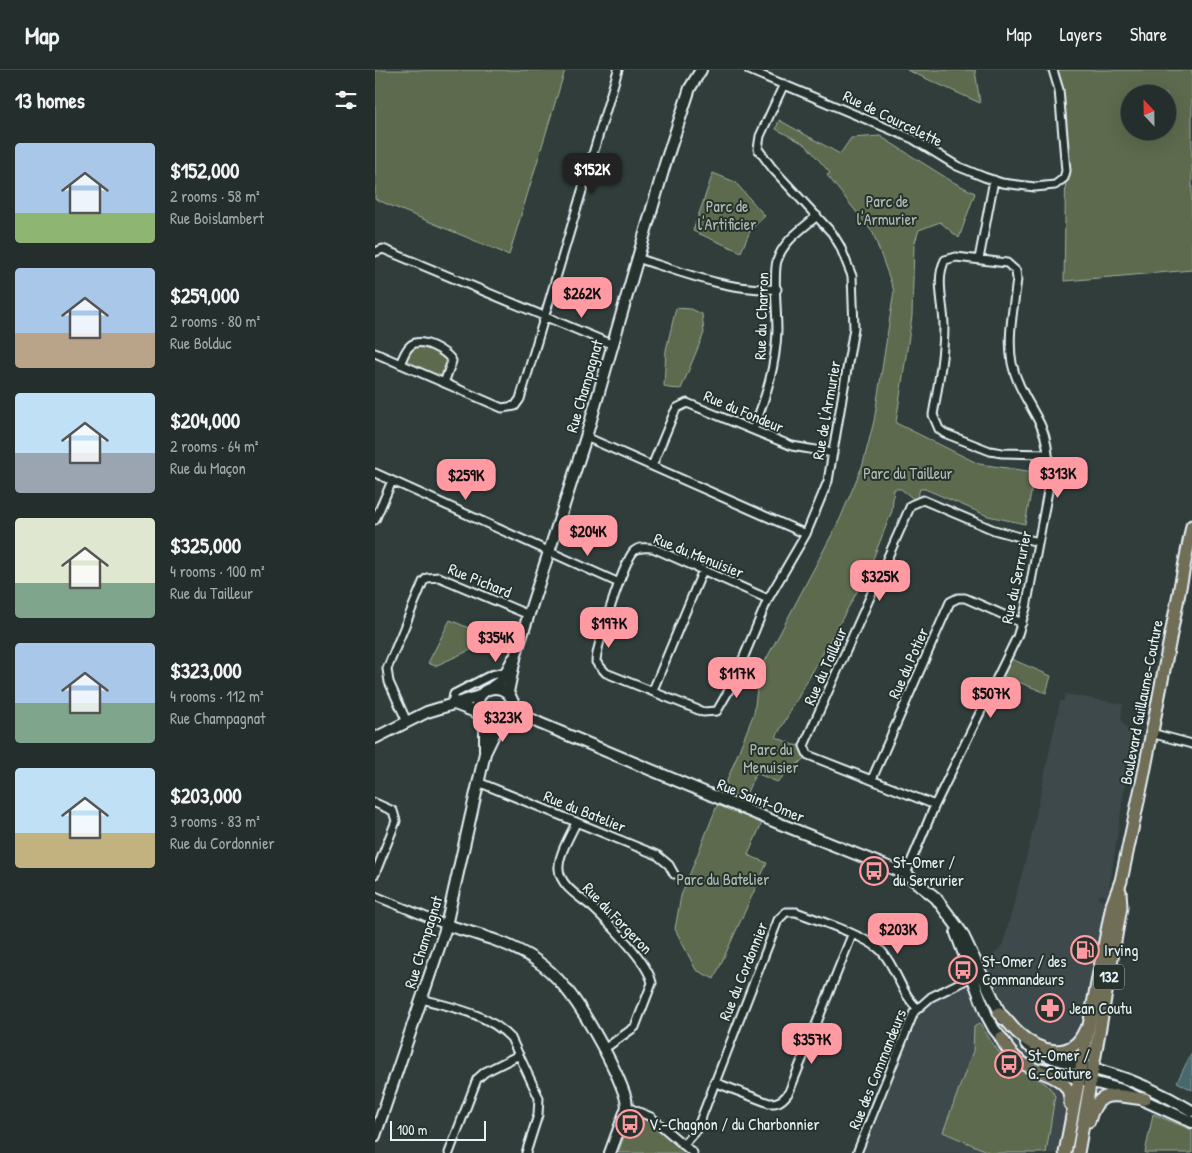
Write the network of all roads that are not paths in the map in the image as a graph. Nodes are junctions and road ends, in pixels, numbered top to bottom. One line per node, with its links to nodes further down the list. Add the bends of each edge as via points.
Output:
1 (618, 70): 12 (street)
2 (701, 70): 9 (street, Rue Champagnat, via 681,113)
3 (749, 70): 5 (street, Rue de Courcelette)
4 (1053, 70): 6 (street, Rue de Courcelette, via 1059,90 1066,157 1064,178 1055,185 1035,187)
5 (784, 84): 6 (street, Rue de Courcelette, via 913,139 957,166); 7 (street, Rue de l'Armurier, via 760,136 758,149)
6 (994, 180): 10 (street)
7 (817, 216): 11 (street, Rue du Charron, via 781,251 775,273); 19 (street, Rue de l'Armurier, via 840,246 852,276 854,294 854,328)
8 (375, 252): 12 (street, via 383,249)
9 (637, 258): 11 (street, via 733,288); 13 (street, Rue Champagnat)
10 (979, 259): 20 (street, Rue du Serrurier, via 1007,263 1016,271 1010,348 1012,364 1020,388 1045,436); 20 (street, via 956,257 945,260 941,266 944,326 933,415 936,424 945,433 990,451)
11 (777, 290): 17 (street, Rue du Charron, via 773,367 768,392)
12 (544, 314): 13 (street); 16 (street, via 520,399 515,406 502,408)
13 (611, 344): 18 (street, Rue Champagnat)
14 (375, 353): 15 (street)
15 (400, 364): 16 (street); 16 (street, via 415,343 431,346 452,361)
16 (444, 383)
17 (753, 430): 19 (street, Rue du Fondeur, via 792,446); 21 (street, Rue du Fondeur, via 693,404 681,405 674,413)
18 (586, 438): 21 (street); 28 (street, Rue Champagnat)
19 (833, 453): 26 (street, Rue de l'Armurier, via 828,481)
20 (1048, 454): 27 (street, Rue du Serrurier, via 1048,491)
21 (652, 466): 26 (street)
22 (375, 473): 23 (street)
23 (392, 481): 24 (street); 28 (street)
24 (375, 520)
25 (1192, 526): 46 (main road, Boulevard Guillaume-Couture / 132)
26 (806, 534): 31 (street, Rue du Menuisier)
27 (1038, 542): 33 (street, Rue du Serrurier); 50 (street, Rue du Tailleur, via 994,530 923,500 916,501 908,510 804,746 808,755)
28 (548, 551): 30 (street); 32 (street, Rue Champagnat)
29 (703, 570): 30 (street, Rue du Menuisier, via 653,548 641,548 632,554); 31 (street, Rue du Menuisier); 37 (street)
30 (619, 583): 37 (street, Rue du Menuisier, via 596,662 606,673)
31 (768, 598): 37 (street, Rue du Menuisier, via 732,685 717,711 703,712)
32 (529, 615): 34 (street, Rue Champagnat); 43 (street, Rue Pichard, via 439,578 427,578 387,669 389,682)
33 (1022, 623): 50 (street, Rue du Potier, via 965,598 950,602); 53 (street, Rue du Serrurier, via 1011,654)
34 (517, 654): 35 (street, Rue Champagnat); 39 (street, Rue Champagnat)
35 (505, 672): 36 (street, Rue Champagnat, via 502,680); 40 (street, via 491,675 454,694)
36 (492, 688): 38 (street); 39 (street)
37 (653, 690)
38 (480, 696): 40 (street); 41 (street, via 477,701)
39 (511, 697): 42 (street, via 512,713); 44 (street, Rue Saint-Omer, via 521,714)
40 (452, 703): 41 (street); 43 (street)
41 (482, 717): 45 (street); 49 (street, Rue Champagnat)
42 (509, 718): 44 (street, Rue Saint-Omer); 45 (street)
43 (407, 722): 47 (street)
44 (539, 723): 57 (street, Rue Saint-Omer)
45 (499, 724): 49 (street, Rue Champagnat)
46 (1151, 733): 48 (street); 58 (main road, Boulevard Guillaume-Couture / 132)
47 (375, 738)
48 (1192, 744)
49 (485, 753): 51 (street, Rue Champagnat)
50 (872, 779): 53 (street, Rue du Tailleur)
51 (479, 782): 54 (street, Rue du Batelier); 60 (street, Rue Champagnat)
52 (375, 803): 55 (street, via 393,811 396,821)
53 (935, 805): 57 (street, Rue du Serrurier)
54 (576, 823): 56 (street, Rue du Batelier, via 657,855); 68 (street, Rue du Forgeron, via 560,860 562,880 607,923 645,966 652,983 635,1027)
55 (375, 874)
56 (674, 874)
57 (906, 874): 62 (street, Rue Saint-Omer, via 936,898 955,926)
58 (1120, 884): 64 (main road, Boulevard Guillaume-Couture / 132, via 1112,905); 70 (main road, Boulevard Guillaume-Couture / 132, via 1121,907)
59 (375, 896): 60 (street)
60 (446, 925): 63 (street, Rue Champagnat); 68 (street, via 511,946 549,968 571,992)
61 (852, 936): 65 (street, Rue du Cordonnier, via 876,946 883,953 909,1001); 71 (street, via 785,1098 769,1103); 71 (street, Rue du Cordonnier, via 790,910 781,916)
62 (976, 975): 65 (street, Rue des Commandeurs, via 931,996); 66 (street, Rue Saint-Omer); 67 (street, Rue Saint-Omer, via 990,1023)
63 (422, 999): 69 (street, via 491,1021 511,1038); 76 (street, Rue Champagnat)
64 (1093, 1007): 66 (main road, via 1079,1042 1060,1052 1048,1051 1034,1044); 70 (main road, Boulevard Guillaume-Couture / 132)
65 (917, 1008): 84 (street, Rue des Commandeurs)
66 (999, 1013): 70 (street, Rue Saint-Omer, via 1013,1034 1035,1050)
67 (1001, 1038): 70 (street, Rue Saint-Omer, via 1031,1063 1048,1070); 78 (main road, via 1021,1062 1059,1079 1065,1085 1070,1099)
68 (604, 1049): 73 (street)
69 (519, 1055): 80 (street, via 477,1079); 81 (street, via 539,1098 538,1115)
70 (1086, 1073): 72 (street, Rue Saint-Omer); 74 (street, Rue Saint-Omer, via 1143,1085); 78 (main road, Boulevard Guillaume-Couture / 132); 79 (main road, Boulevard Guillaume-Couture / 132)
71 (714, 1082): 77 (street, Rue du Cordonnier, via 697,1129)
72 (1145, 1099): 75 (street, Rue Saint-Omer); 79 (main road, via 1118,1094 1103,1098 1092,1111)
73 (627, 1107): 77 (street, via 651,1117); 82 (street)
74 (1192, 1111)
75 (1192, 1122)
76 (375, 1136)
77 (683, 1145): 83 (street)
78 (1066, 1148)
79 (1078, 1149)
80 (449, 1153)
81 (526, 1153)
82 (610, 1153)
83 (693, 1153)
84 (857, 1153)

